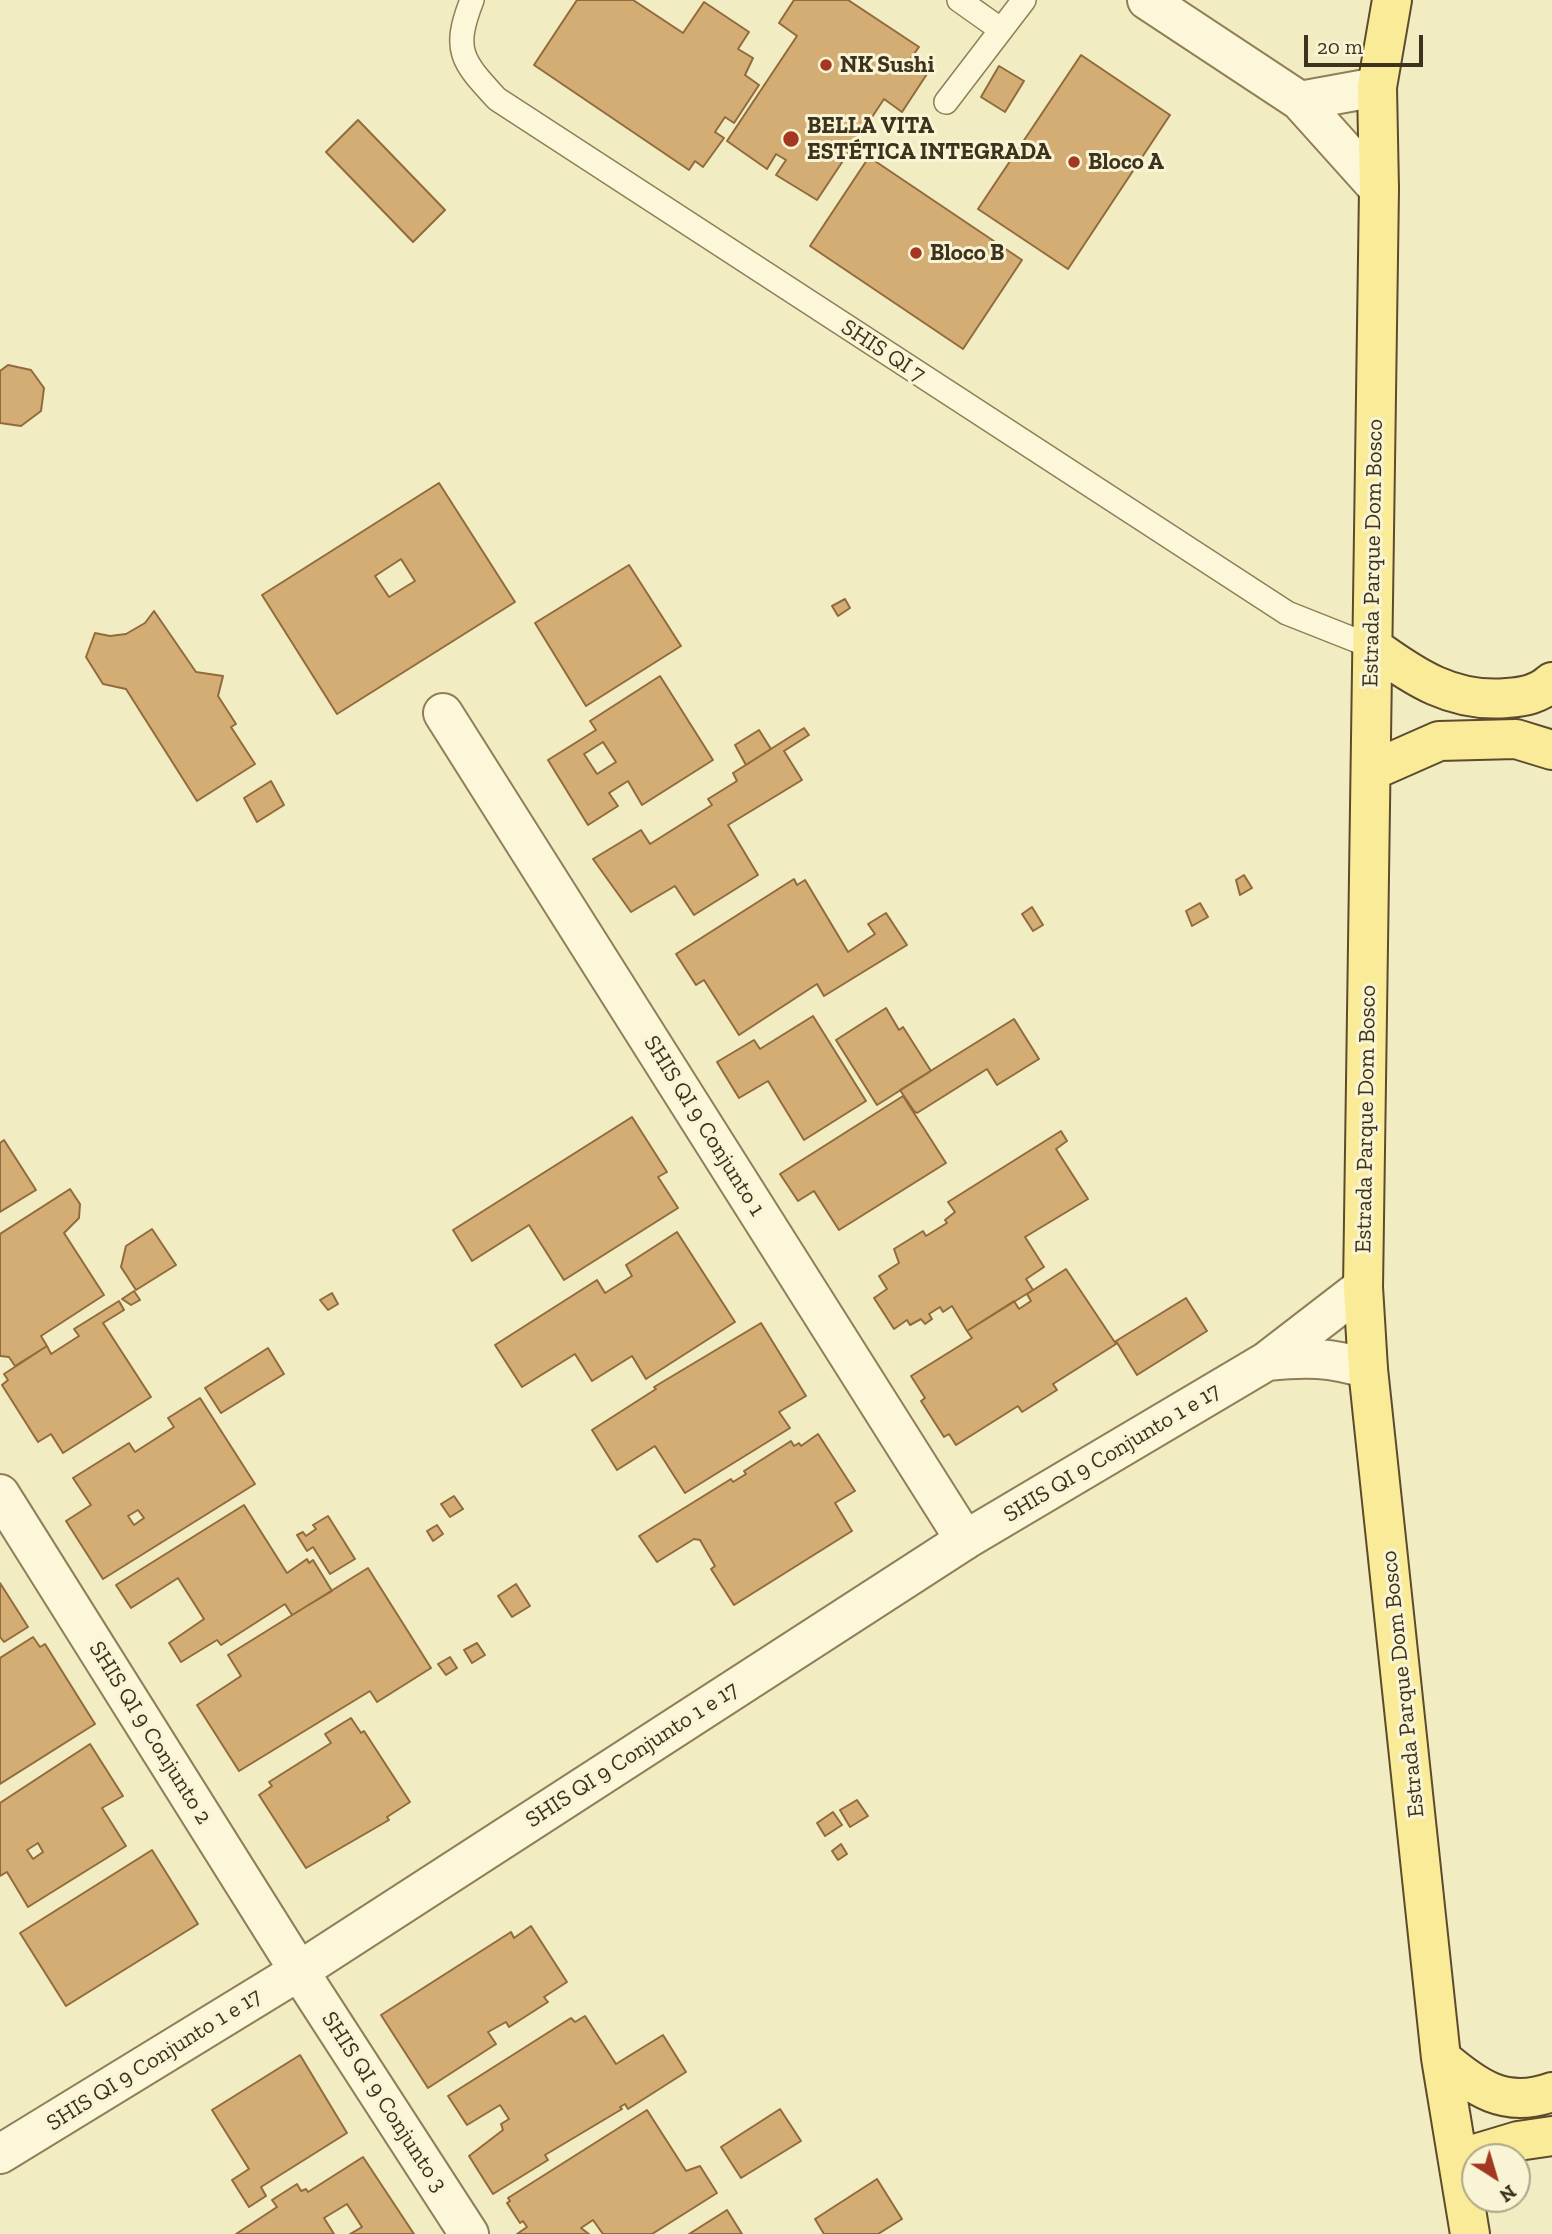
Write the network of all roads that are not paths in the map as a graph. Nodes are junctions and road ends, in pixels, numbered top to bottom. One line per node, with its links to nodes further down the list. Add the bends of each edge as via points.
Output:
1 (472, 0): 11 (lane, SHIS QI 7, via 460,45 472,72 497,99 1276,606)
2 (959, 0): 6 (lane)
3 (1024, 0): 6 (lane)
4 (1147, 0): 8 (street)
5 (1392, 0): 7 (main road, Estrada Parque Dom Bosco)
6 (1000, 29): 9 (lane)
7 (1377, 87): 8 (street); 10 (main road, Estrada Parque Dom Bosco)
8 (1300, 101): 10 (street)
9 (946, 102)
10 (1379, 189): 11 (main road, Estrada Parque Dom Bosco)
11 (1373, 647): 12 (main road, via 1412,676 1461,696 1486,700 1528,696); 15 (main road, Estrada Parque Dom Bosco)
12 (1552, 682)
13 (443, 713): 20 (street, SHIS QI 9 Conjunto 1)
14 (1552, 750): 15 (main road, via 1516,739 1439,741)
15 (1371, 771): 16 (main road, Estrada Parque Dom Bosco)
16 (1363, 1287): 17 (street, SHIS QI 9 Conjunto 1 e 17); 18 (main road, Estrada Parque Dom Bosco)
17 (1267, 1361): 18 (street, SHIS QI 9 Conjunto 1 e 17, via 1314,1356); 20 (street, SHIS QI 9 Conjunto 1 e 17)
18 (1368, 1369): 22 (main road, Estrada Parque Dom Bosco)
19 (0, 1494): 21 (street, SHIS QI 9 Conjunto 2)
20 (965, 1540): 21 (street, SHIS QI 9 Conjunto 1 e 17)
21 (299, 1971): 25 (street, SHIS QI 9 Conjunto 1 e 17); 27 (street, SHIS QI 9 Conjunto 3)
22 (1441, 2058): 23 (main road, via 1493,2095 1532,2099); 26 (main road, Estrada Parque Dom Bosco)
23 (1552, 2092)
24 (1552, 2136): 26 (main road)
25 (0, 2154)
26 (1458, 2159): 28 (main road, Estrada Parque Dom Bosco)
27 (469, 2234)
28 (1470, 2234)

